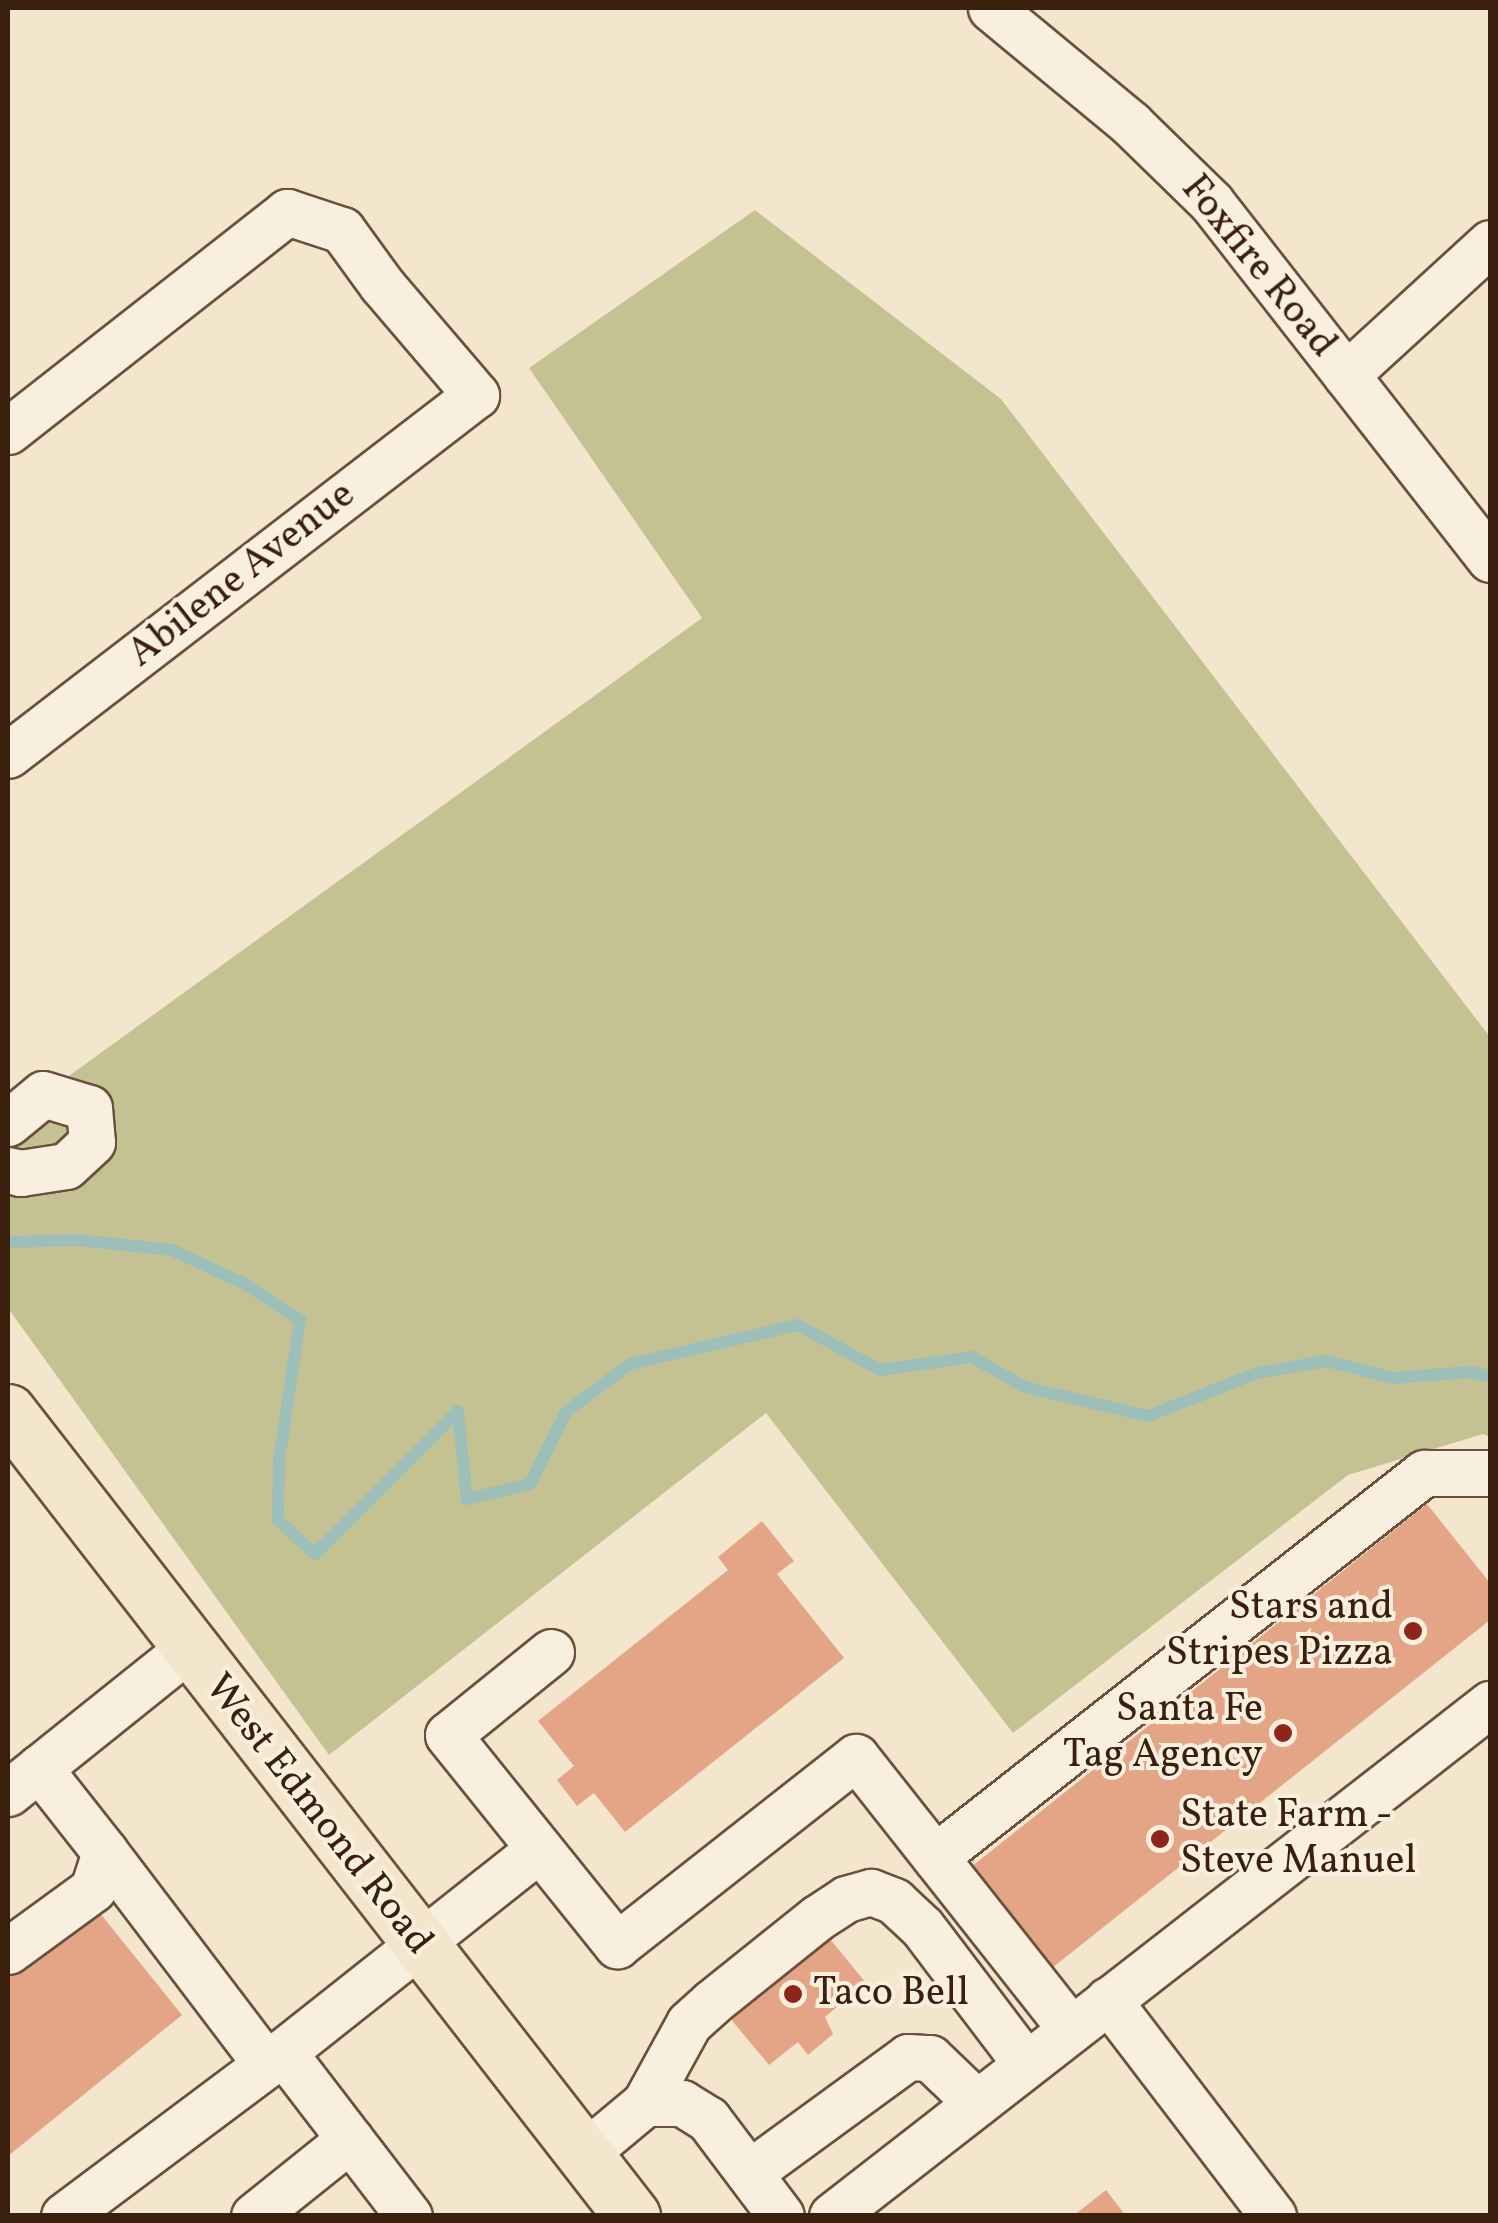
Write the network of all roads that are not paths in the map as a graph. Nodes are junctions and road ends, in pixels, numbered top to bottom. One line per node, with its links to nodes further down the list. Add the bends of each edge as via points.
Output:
1 (990, 8): 3 (street, Foxfire Road, via 1131,124 1211,202)
2 (1490, 243): 3 (street)
3 (1346, 374): 5 (street, Foxfire Road)
4 (8, 431): 6 (street, Abilene Avenue, via 287,212 342,230 476,395)
5 (1490, 560)
6 (8, 755)
7 (8, 1123): 8 (street, via 43,1094 89,1108 92,1142 66,1166)
8 (8, 1170)
9 (8, 1412): 11 (main road, West Edmond Road)
10 (1490, 1473): 17 (street, via 1424,1473)
11 (188, 1650): 14 (street); 18 (main road, West Edmond Road)
12 (550, 1652): 15 (street, via 448,1735)
13 (1490, 1704): 20 (street)
14 (23, 1781): 16 (street)
15 (539, 1849): 17 (street, via 617,1945 856,1757); 18 (street)
16 (104, 1852): 19 (street, via 92,1889); 22 (street)
17 (935, 1857): 21 (street)
18 (418, 1943): 22 (street); 27 (main road, West Edmond Road)
19 (8, 1951)
20 (1108, 2000): 21 (street); 35 (street)
21 (1071, 2029): 23 (street)
22 (275, 2058): 26 (street); 29 (street)
23 (1026, 2064): 24 (street, via 922,1927 894,1900 871,1892 846,1898 817,1918 689,2023); 25 (street)
24 (645, 2103): 27 (street); 28 (street, via 682,2103 708,2118)
25 (977, 2103): 28 (street, via 930,2058 908,2057); 34 (street)
26 (350, 2139): 30 (street); 31 (street)
27 (584, 2154): 32 (main road, West Edmond Road)
28 (749, 2173): 33 (street)
29 (64, 2216)
30 (254, 2216)
31 (410, 2216)
32 (632, 2216)
33 (781, 2216)
34 (832, 2216)
35 (1273, 2216)

